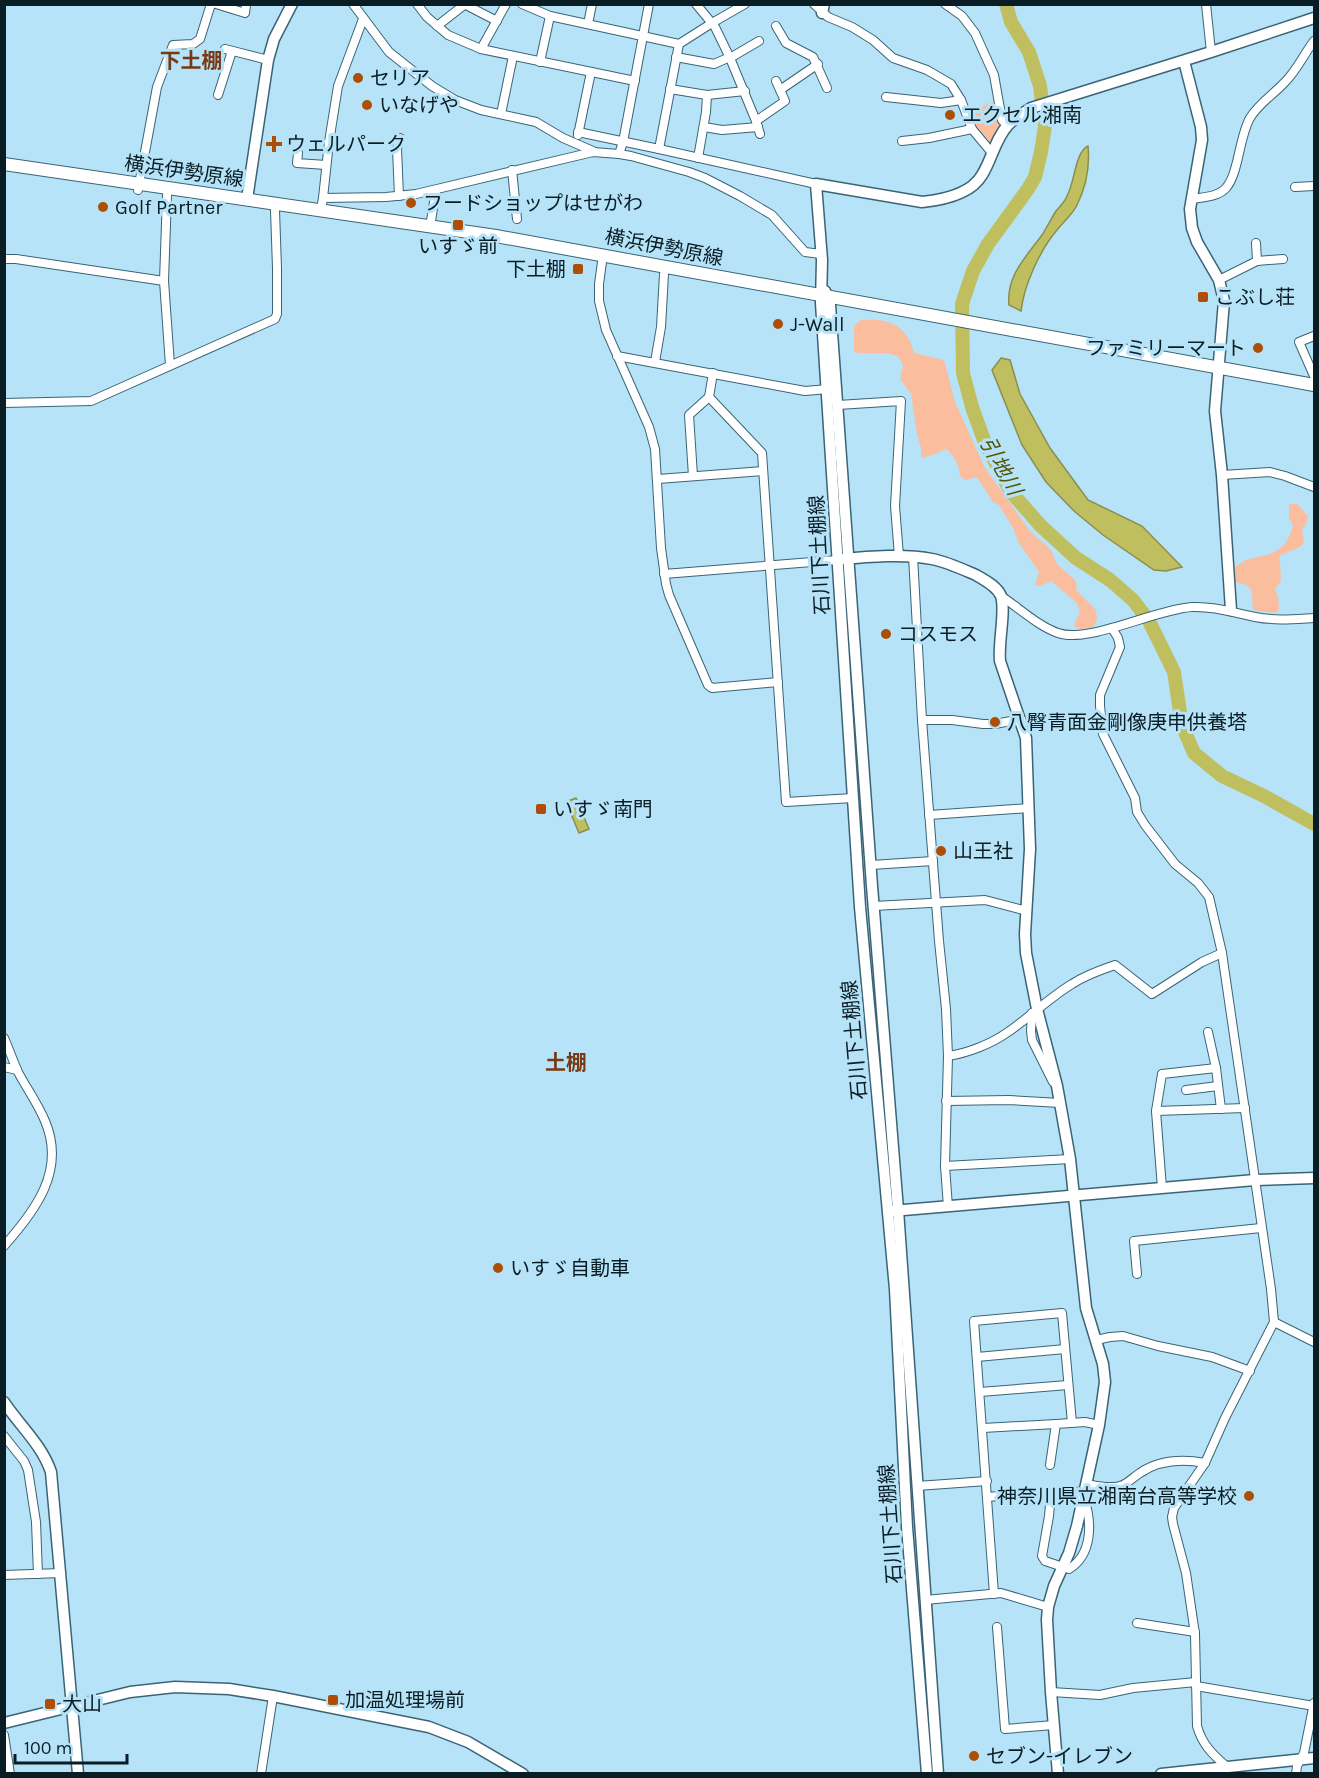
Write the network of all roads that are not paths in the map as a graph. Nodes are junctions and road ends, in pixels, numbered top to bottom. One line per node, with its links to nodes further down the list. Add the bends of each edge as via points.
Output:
1 (211, 4): 72 (street, via 200,39 193,44 173,45 157,87)
2 (216, 4): 17 (street)
3 (292, 4): 35 (street)
4 (417, 4): 24 (street)
5 (506, 4): 21 (street)
6 (522, 4): 18 (street)
7 (592, 4): 23 (street)
8 (649, 4): 26 (street)
9 (696, 4): 22 (street)
10 (814, 4): 16 (street)
11 (945, 4): 51 (street, via 962,16 975,33 994,75 1002,120)
12 (1206, 4): 31 (street)
13 (355, 5): 20 (street)
14 (464, 5): 21 (street); 24 (street)
15 (740, 6): 22 (street)
16 (823, 9): 49 (street, via 873,40 893,58 951,84)
17 (244, 13)
18 (550, 16): 23 (street); 37 (street)
19 (1314, 18): 31 (street)
20 (363, 19): 50 (street, via 389,52 432,86 455,100); 67 (street, via 338,86)
21 (497, 21): 30 (street)
22 (712, 22): 29 (street); 34 (street)
23 (588, 24): 26 (street)
24 (437, 26): 30 (street)
25 (776, 26): 38 (street, via 786,42)
26 (643, 36): 29 (street); 40 (street)
27 (1314, 40): 78 (street, via 1290,77 1251,116 1228,186 1210,196)
28 (759, 41): 34 (street)
29 (679, 44): 33 (street)
30 (482, 49): 32 (street)
31 (1211, 52): 36 (street)
32 (513, 57): 37 (street); 50 (street)
33 (676, 57): 34 (street, via 714,64); 43 (street)
34 (730, 58): 45 (street)
35 (268, 60): 46 (street, via 228,50); 77 (street)
36 (1184, 61): 51 (street, via 1031,108); 78 (street, via 1202,140)
37 (540, 62): 39 (street)
38 (818, 64): 42 (street); 44 (street)
39 (591, 72): 40 (street); 55 (street)
40 (635, 81): 58 (street)
41 (776, 81): 44 (street)
42 (827, 88)
43 (670, 89): 47 (street); 60 (street)
44 (780, 90): 53 (street, via 785,101)
45 (745, 91): 47 (street); 53 (street)
46 (218, 95)
47 (707, 95): 52 (street)
48 (886, 97): 49 (street, via 941,103)
49 (961, 99): 54 (street)
50 (501, 114): 59 (street, via 536,122)
51 (1007, 126): 63 (street)
52 (704, 127): 53 (street); 65 (street)
53 (758, 127)
54 (972, 129): 57 (street); 63 (street)
55 (578, 132): 58 (street); 59 (street)
56 (400, 138): 76 (street)
57 (902, 141)
58 (623, 142): 60 (street); 64 (street)
59 (576, 143): 61 (street)
60 (659, 149): 65 (street)
61 (593, 152): 64 (street); 68 (street)
62 (298, 153): 67 (street, via 296,167)
63 (992, 153): 70 (street, via 981,177 968,188 936,200 922,202)
64 (619, 154): 84 (street, via 705,178 772,214 805,252)
65 (698, 158): 70 (street)
66 (4, 164): 72 (main road, 横浜伊勢原線)
67 (326, 165): 79 (street)
68 (512, 170): 74 (street); 81 (street)
69 (4, 171): 72 (main road, 横浜伊勢原線)
70 (816, 184): 84 (street)
71 (1314, 186): 73 (street)
72 (138, 187): 75 (main road, 横浜伊勢原線); 77 (main road, 横浜伊勢原線)
73 (1295, 187)
74 (436, 190): 76 (street); 82 (street)
75 (167, 195): 80 (main road, 横浜伊勢原線); 91 (street)
76 (399, 196): 79 (street)
77 (248, 199): 79 (main road, 横浜伊勢原線)
78 (1192, 199): 90 (street, via 1192,228)
79 (322, 204): 82 (main road, 横浜伊勢原線)
80 (275, 210): 88 (main road, 横浜伊勢原線); 96 (street, via 275,319)
81 (517, 219)
82 (430, 227): 92 (main road, 横浜伊勢原線, via 564,248)
83 (1256, 243): 87 (street)
84 (821, 254): 92 (street)
85 (1283, 258): 87 (street)
86 (4, 259): 91 (street)
87 (1257, 261): 90 (street)
88 (602, 262): 89 (main road, 横浜伊勢原線); 94 (street, via 600,308)
89 (664, 274): 92 (main road, 横浜伊勢原線); 95 (street)
90 (1219, 280): 97 (street, via 1224,311)
91 (164, 281): 96 (street)
92 (825, 300): 97 (main road, 横浜伊勢原線); 101 (street, 石川下土棚線); 105 (street, 石川下土棚線)
93 (1314, 336): 99 (street, via 1299,342)
94 (617, 356): 95 (street); 109 (street, via 649,428)
95 (655, 362): 98 (street)
96 (171, 365): 104 (street, via 92,401)
97 (1218, 371): 100 (main road, 横浜伊勢原線); 102 (main road, 横浜伊勢原線); 107 (street, via 1215,411)
98 (713, 373): 101 (street, via 806,391); 103 (street)
99 (1314, 376)
100 (1314, 385)
101 (828, 389): 114 (street, 石川下土棚線)
102 (1314, 392)
103 (709, 397): 106 (street, via 762,453); 108 (street, via 688,415)
104 (4, 403)
105 (838, 405): 111 (street, via 901,401 895,506); 113 (street, 石川下土棚線)
106 (763, 471): 108 (street); 115 (street)
107 (1222, 475): 110 (street, via 1270,472); 118 (street)
108 (693, 476): 109 (street)
109 (658, 479): 116 (street)
110 (1314, 487)
111 (899, 556): 112 (street); 113 (street)
112 (913, 556): 117 (street, via 962,569 981,578); 123 (street)
113 (849, 558): 114 (street); 128 (street, 石川下土棚線)
114 (837, 560): 115 (street); 124 (street, 石川下土棚線)
115 (769, 566): 116 (street); 121 (street)
116 (664, 574): 121 (street, via 669,595 708,686)
117 (1001, 596): 120 (street, via 1059,634 1081,635); 122 (street, via 1000,661)
118 (1231, 610): 119 (street, via 1274,620); 120 (street, via 1192,607)
119 (1314, 618)
120 (1112, 628): 133 (street, via 1120,647 1100,695 1103,734 1145,825 1175,864 1209,897)
121 (778, 682): 124 (street, via 786,802)
122 (1021, 719): 123 (street, via 995,724); 125 (street, via 1026,738)
123 (922, 720): 126 (street)
124 (853, 798): 131 (street, 石川下土棚線)
125 (1029, 808): 126 (street); 132 (street)
126 (929, 815): 127 (street)
127 (933, 861): 128 (street); 129 (street)
128 (871, 865): 130 (street, 石川下土棚線)
129 (936, 902): 130 (street); 132 (street, via 985,900); 137 (street)
130 (874, 906): 131 (street); 155 (street, 石川下土棚線)
131 (860, 907): 155 (street, 石川下土棚線)
132 (1027, 911): 134 (street, via 1026,952)
133 (1222, 953): 134 (street, via 1152,994 1115,965 1071,984); 145 (street)
134 (1034, 1011): 137 (street, via 997,1039); 143 (street)
135 (1208, 1032): 139 (street)
136 (4, 1038): 140 (street)
137 (948, 1056): 144 (street)
138 (4, 1067): 140 (street)
139 (1216, 1068): 141 (street); 147 (street, via 1162,1074)
140 (17, 1070): 157 (street, via 45,1120 52,1163 45,1189)
141 (1218, 1086): 142 (street); 146 (street)
142 (1186, 1090)
143 (1059, 1099): 144 (street); 148 (street)
144 (946, 1101): 149 (street)
145 (1245, 1108): 146 (street); 151 (street)
146 (1221, 1109): 147 (street)
147 (1156, 1111): 152 (street)
148 (1070, 1159): 149 (street); 153 (street)
149 (945, 1166): 154 (street)
150 (1314, 1178): 151 (street)
151 (1255, 1180): 152 (street); 156 (street)
152 (1162, 1188): 153 (street)
153 (1074, 1197): 154 (street); 160 (street, via 1086,1308)
154 (948, 1207): 155 (street)
155 (893, 1211): 176 (street, 石川下土棚線); 205 (street, 石川下土棚線, via 908,1527)
156 (1262, 1228): 158 (street, via 1134,1241); 159 (street)
157 (4, 1246)
158 (1137, 1274)
159 (1274, 1322): 161 (street); 164 (street)
160 (1096, 1340): 164 (street, via 1123,1336 1212,1357); 170 (street, via 1105,1382)
161 (1314, 1342)
162 (1065, 1349): 163 (street); 163 (street, via 1062,1313 974,1321); 165 (street)
163 (977, 1357): 166 (street)
164 (1250, 1371): 173 (street)
165 (1068, 1384): 166 (street); 168 (street)
166 (980, 1392): 171 (street)
167 (4, 1402): 181 (street, via 39,1447 51,1472)
168 (1072, 1423): 169 (street); 170 (street)
169 (1056, 1424): 171 (street); 174 (street)
170 (1099, 1425): 177 (street)
171 (983, 1428): 175 (street)
172 (4, 1436): 182 (street, via 28,1470)
173 (1205, 1463): 177 (street, via 1185,1460 1162,1464 1144,1470 1120,1486); 189 (street, via 1179,1499 1172,1516)
174 (1050, 1465)
175 (987, 1481): 176 (street); 179 (street)
176 (917, 1486): 185 (street, 石川下土棚線)
177 (1085, 1491): 180 (street); 180 (street, via 1052,1493 1042,1556 1044,1561)
178 (1019, 1494): 179 (street)
179 (988, 1497): 184 (street)
180 (1063, 1568): 186 (street)
181 (61, 1573): 182 (street); 194 (street)
182 (38, 1574): 183 (street)
183 (4, 1575)
184 (994, 1594): 185 (street); 186 (street)
185 (925, 1600): 206 (street, 石川下土棚線)
186 (1048, 1606): 191 (street)
187 (1137, 1623): 189 (street)
188 (997, 1627): 196 (street, via 1005,1729)
189 (1195, 1632): 190 (street)
190 (1196, 1684): 191 (street, via 1132,1688 1100,1695); 193 (street); 199 (street, via 1200,1737)
191 (1051, 1692): 196 (street)
192 (273, 1696): 194 (street, via 175,1687 130,1692); 203 (street); 204 (street, via 429,1727 468,1742)
193 (1314, 1704): 198 (street, via 1304,1753)
194 (73, 1706): 195 (street); 202 (street)
195 (4, 1723)
196 (1054, 1725): 207 (street)
197 (4, 1735): 201 (street)
198 (1308, 1758): 199 (street); 209 (street)
199 (1226, 1766): 200 (street)
200 (1208, 1771): 208 (street)
201 (10, 1773)
202 (78, 1773)
203 (261, 1773)
204 (523, 1773)
205 (927, 1773)
206 (938, 1773)
207 (1058, 1773)
208 (1161, 1773)
209 (1296, 1773)

